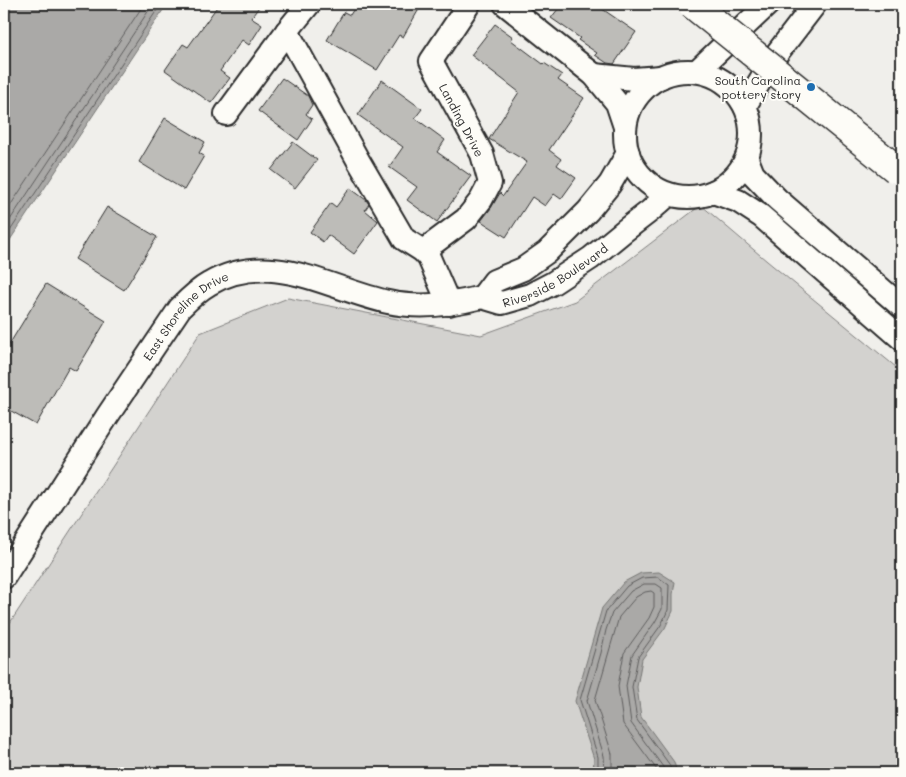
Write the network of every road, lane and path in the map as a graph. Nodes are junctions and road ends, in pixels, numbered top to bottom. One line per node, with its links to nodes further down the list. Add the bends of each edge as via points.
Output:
1 (309, 4): 7 (street)
2 (469, 4): 19 (street, Landing Drive, via 431,60 482,154 490,183 466,219)
3 (505, 4): 9 (street)
4 (692, 4): 16 (main road, bridge)
5 (768, 4): 8 (street)
6 (815, 4): 11 (street, via 775,56)
7 (287, 31): 12 (street); 19 (street, via 404,239)
8 (696, 71): 10 (street); 11 (street, via 726,83)
9 (594, 75): 10 (street, via 634,79); 13 (street, via 617,103)
10 (661, 77): 13 (street, via 636,98)
11 (745, 106): 15 (street, via 752,133)
12 (226, 114)
13 (625, 126): 14 (street)
14 (628, 153): 18 (street, via 633,165 649,184); 20 (street, Riverside Boulevard, via 610,184 588,211 547,252 522,269 494,281)
15 (747, 159): 17 (street, via 724,187); 22 (street, via 753,174 776,199)
16 (896, 169)
17 (713, 192): 18 (street, via 700,197); 23 (street, via 738,201 761,216)
18 (668, 194): 20 (street, Riverside Boulevard, via 592,258 553,284 502,304)
19 (423, 250): 21 (street)
20 (482, 297): 21 (street, East Shoreline Drive)
21 (449, 304): 24 (street, East Shoreline Drive, via 389,302 283,270 245,271 209,284 180,308)
22 (902, 307)
23 (902, 339)
24 (4, 577)

